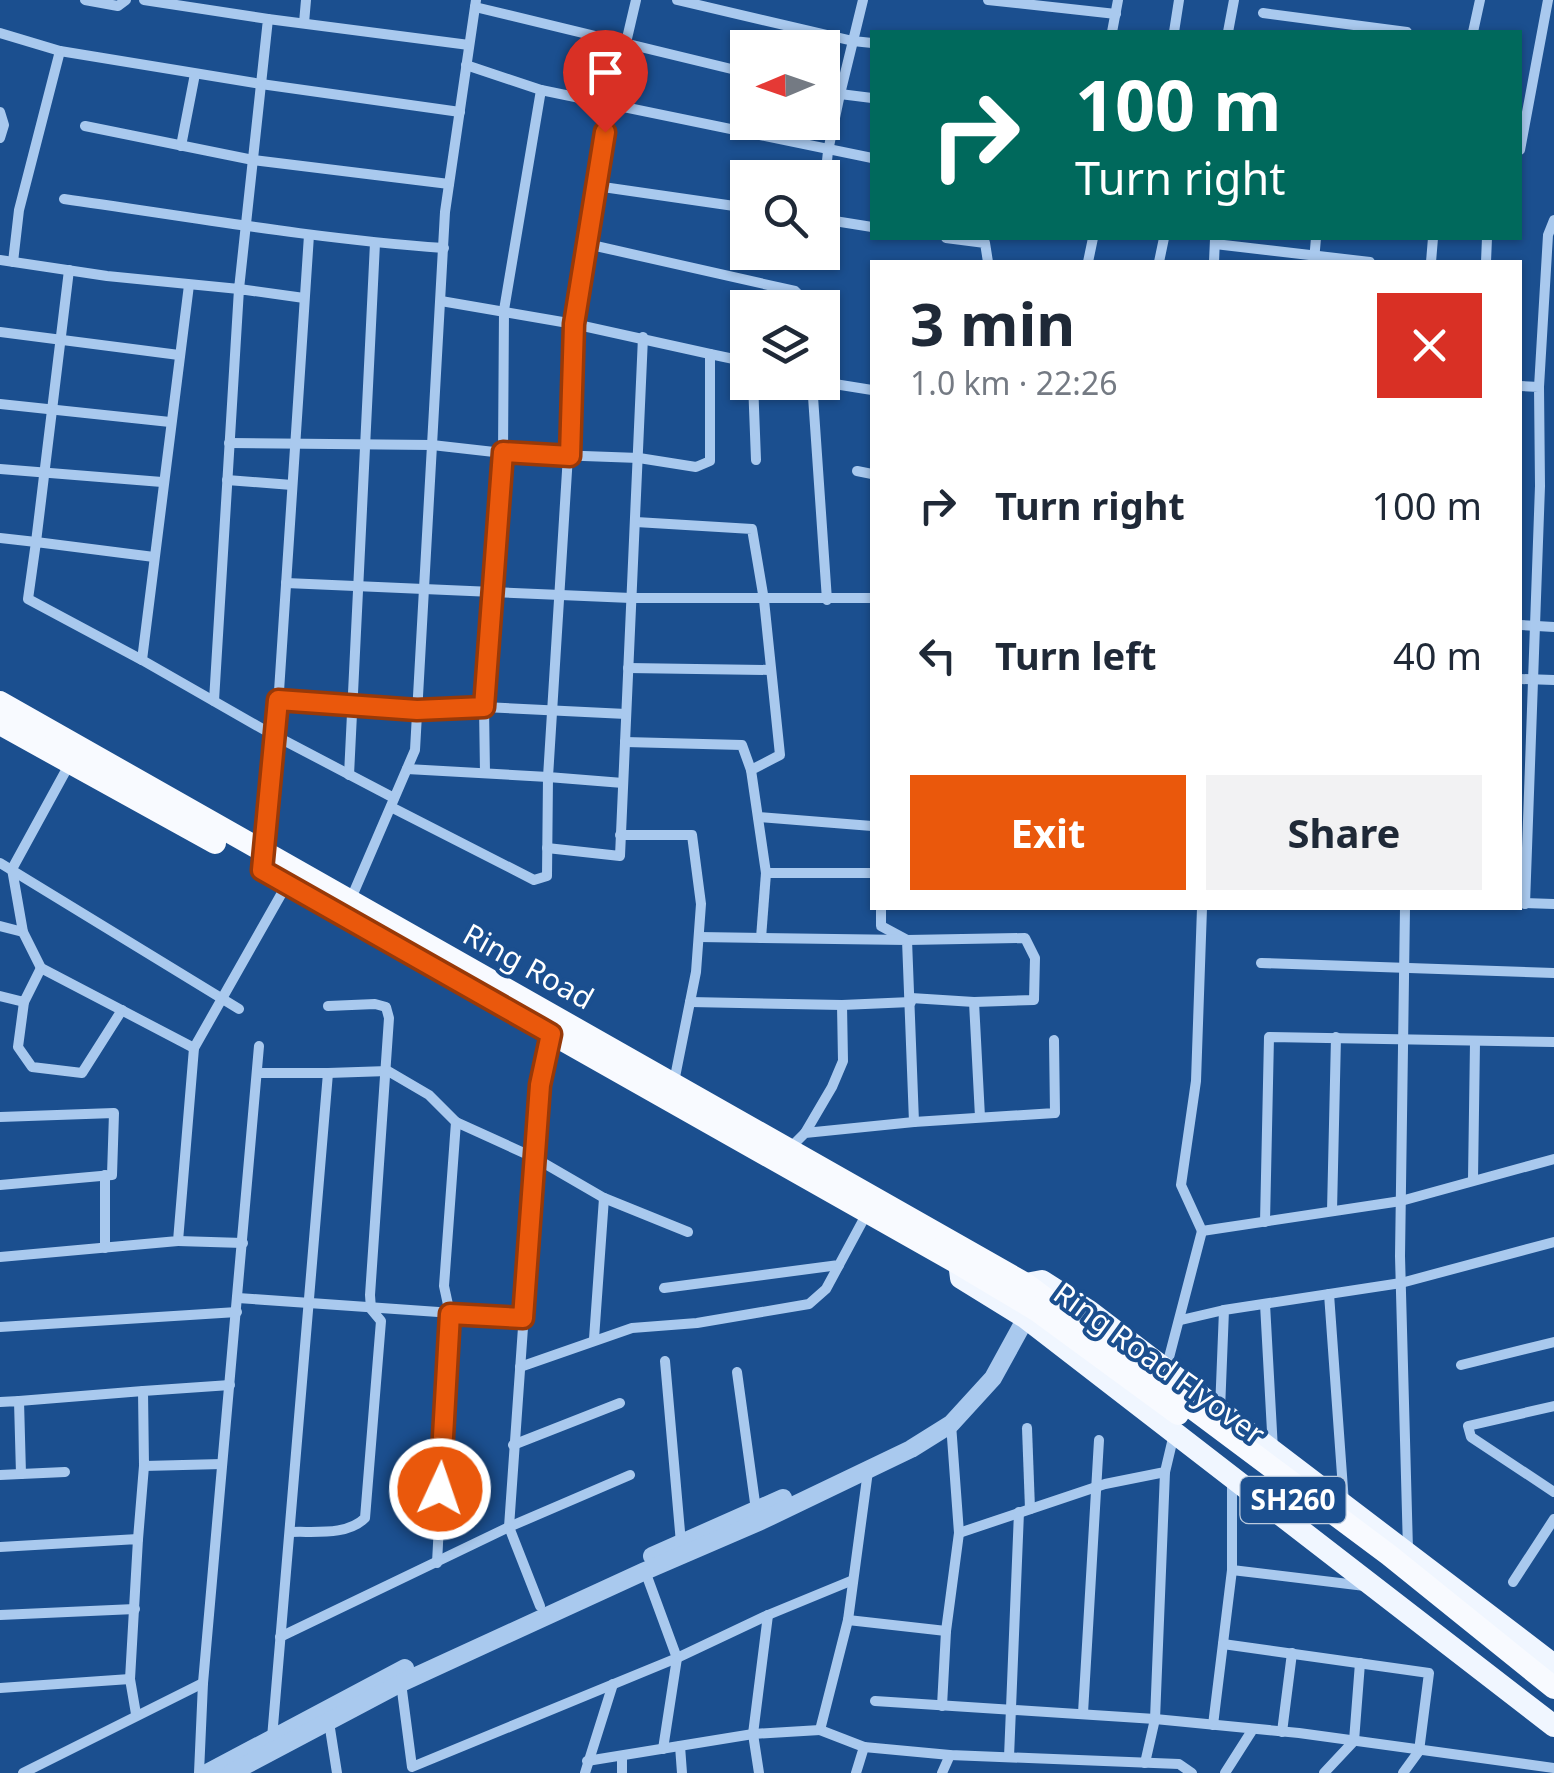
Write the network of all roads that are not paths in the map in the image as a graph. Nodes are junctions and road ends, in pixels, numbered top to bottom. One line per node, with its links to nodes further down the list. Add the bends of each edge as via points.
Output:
1 (85, 0): 2 (street, via 118,6)
2 (126, 0)
3 (144, 0): 17 (street)
4 (306, 0): 18 (street)
5 (636, 0): 27 (street)
6 (678, 0): 25 (street)
7 (863, 0): 25 (street)
8 (988, 0): 16 (street)
9 (1118, 0): 16 (street)
10 (1179, 0): 20 (street)
11 (1234, 0): 21 (street)
12 (1480, 0): 23 (street)
13 (1548, 0): 42 (street)
14 (475, 3): 27 (street); 28 (street)
15 (1262, 13): 22 (street)
16 (1116, 14): 19 (street)
17 (268, 18): 18 (street); 33 (street)
18 (304, 23): 28 (street)
19 (1112, 30)
20 (1174, 30)
21 (1228, 30)
22 (1392, 30)
23 (1473, 30)
24 (0, 33): 29 (street)
25 (852, 40): 26 (street); 35 (street)
26 (870, 42)
27 (626, 44): 31 (street); 37 (street)
28 (469, 45): 30 (street)
29 (60, 50): 32 (street); 66 (street, via 19,210)
30 (466, 65): 34 (street); 39 (street)
31 (730, 68)
32 (195, 74): 33 (street); 44 (street)
33 (261, 84): 39 (street); 47 (street)
34 (541, 90): 37 (street); 73 (street)
35 (840, 94): 36 (street)
36 (870, 98)
37 (612, 104): 45 (street); 50 (street)
38 (0, 112): 41 (street)
39 (460, 112): 49 (street)
40 (85, 126): 44 (street)
41 (0, 138)
42 (1522, 139)
43 (830, 140): 45 (street)
44 (180, 146): 47 (street)
45 (828, 150): 46 (street); 48 (street)
46 (870, 158)
47 (253, 160): 49 (street); 55 (street)
48 (827, 160)
49 (449, 184): 62 (street)
50 (596, 186): 52 (street); 61 (street)
51 (64, 199): 55 (street)
52 (730, 205)
53 (1554, 220): 83 (street)
54 (840, 223): 56 (street)
55 (244, 226): 57 (street); 69 (street)
56 (870, 227)
57 (309, 234): 60 (street); 71 (street)
58 (962, 240): 65 (street, via 985,243)
59 (1215, 241): 63 (street)
60 (375, 244): 62 (street); 90 (street)
61 (587, 244): 70 (street); 74 (street)
62 (444, 248): 72 (street)
63 (1314, 259)
64 (0, 260): 66 (street)
65 (988, 260)
66 (13, 262): 67 (street)
67 (69, 270): 68 (street); 77 (street)
68 (189, 285): 69 (street); 79 (street)
69 (238, 289): 71 (street); 91 (street)
70 (791, 290)
71 (304, 298): 92 (street)
72 (441, 301): 73 (street); 93 (street)
73 (504, 310): 74 (street); 94 (street)
74 (574, 324): 76 (street); 95 (street)
75 (0, 332): 77 (street)
76 (643, 337): 78 (street); 96 (street)
77 (60, 339): 79 (street); 88 (street)
78 (710, 354): 80 (street); 96 (street, via 710,461 696,466)
79 (179, 356): 89 (street)
80 (730, 358)
81 (840, 385): 84 (street)
82 (1522, 386): 83 (street)
83 (1538, 387): 119 (street)
84 (870, 390)
85 (754, 400): 97 (street)
86 (813, 400): 117 (street)
87 (0, 404): 88 (street)
88 (52, 412): 89 (street); 100 (street)
89 (170, 422): 103 (street)
90 (364, 442): 92 (street); 93 (street); 110 (street)
91 (229, 443): 92 (street); 102 (street)
92 (295, 443): 104 (street)
93 (432, 445): 94 (street); 111 (street)
94 (503, 452): 95 (street); 112 (street)
95 (569, 456): 96 (street); 113 (street)
96 (639, 458): 105 (street)
97 (756, 460)
98 (0, 469): 100 (street)
99 (857, 470): 101 (street)
100 (44, 473): 103 (street); 107 (street)
101 (870, 473)
102 (227, 480): 104 (street); 128 (street)
103 (162, 482): 108 (street)
104 (292, 484): 109 (street)
105 (636, 522): 114 (street); 116 (street, via 752,528)
106 (0, 538): 107 (street)
107 (36, 542): 108 (street); 121 (street, via 28,599)
108 (154, 557): 121 (street)
109 (286, 583): 110 (street); 127 (street)
110 (358, 586): 111 (street); 130 (street)
111 (424, 589): 112 (street); 132 (street)
112 (493, 592): 113 (street); 131 (street)
113 (558, 595): 114 (street); 133 (street)
114 (631, 598): 116 (street); 122 (street)
115 (870, 598): 117 (street)
116 (764, 600): 117 (street); 123 (street)
117 (827, 600)
118 (1522, 625): 119 (street)
119 (1536, 627): 120 (street); 125 (street)
120 (1554, 627)
121 (142, 660): 128 (street)
122 (628, 668): 123 (street); 134 (street)
123 (771, 670): 140 (street, via 780,755)
124 (1522, 679): 125 (street)
125 (1535, 679): 126 (street); 157 (street)
126 (1554, 680)
127 (278, 700): 130 (street); 136 (street)
128 (214, 701): 136 (street)
129 (0, 702): 150 (highway, Ring Road / SH260)
130 (353, 703): 132 (street); 142 (street)
131 (484, 707): 132 (street); 133 (street); 141 (street)
132 (417, 710): 139 (street)
133 (552, 710): 134 (street); 143 (street)
134 (626, 714): 137 (street)
135 (0, 724): 138 (highway, Ring Road / SH260)
136 (276, 736): 142 (street); 150 (street)
137 (625, 742): 140 (street, via 742,745); 144 (street)
138 (70, 762): 150 (highway, Ring Road / SH260); 152 (street)
139 (407, 769): 141 (street); 145 (street)
140 (752, 770): 146 (street)
141 (485, 774): 143 (street)
142 (349, 775): 145 (street)
143 (548, 777): 144 (street); 149 (street)
144 (623, 783): 148 (street)
145 (392, 802): 149 (street, via 534,880 547,876); 156 (street)
146 (758, 818): 147 (street); 153 (street)
147 (870, 826)
148 (620, 835): 149 (street, via 620,856); 164 (street, via 692,836)
149 (546, 848)
150 (264, 862): 155 (highway, Ring Road / SH260); 156 (highway, Ring Road / SH260)
151 (0, 863): 152 (street)
152 (12, 869): 163 (street); 172 (street)
153 (766, 873): 154 (street); 165 (street)
154 (870, 873)
155 (288, 884): 172 (street); 181 (highway, Ring Road / SH260)
156 (350, 902): 192 (highway, Ring Road / SH260)
157 (1522, 904): 158 (street)
158 (1554, 904)
159 (881, 910): 166 (street, via 881,926)
160 (1202, 910): 208 (street, via 1196,1081 1182,1184)
161 (1405, 910): 169 (street)
162 (0, 926): 163 (street)
163 (23, 932): 168 (street)
164 (698, 937): 165 (street); 175 (street)
165 (761, 938): 166 (street)
166 (907, 940): 173 (street); 176 (street, via 1025,938 1034,958 1034,1000)
167 (1261, 962): 169 (street)
168 (41, 968): 174 (street); 180 (street)
169 (1406, 969): 170 (street); 183 (street)
170 (1554, 973)
171 (0, 996): 174 (street)
172 (221, 997): 179 (street); 188 (street)
173 (910, 1000): 176 (street); 178 (street); 196 (street)
174 (24, 1002): 180 (street, via 18,1047 32,1068 82,1073)
175 (690, 1002): 178 (street); 192 (street)
176 (974, 1002): 194 (street)
177 (328, 1006): 189 (street, via 386,1007)
178 (842, 1006): 197 (street, via 843,1060)
179 (238, 1008)
180 (122, 1010): 188 (street)
181 (551, 1034): 197 (highway, Ring Road / SH260); 198 (street)
182 (1336, 1037): 183 (street); 205 (street); 207 (street, via 1269,1036)
183 (1404, 1038): 185 (street); 204 (street)
184 (1054, 1040): 194 (street, via 1055,1113)
185 (1475, 1042): 186 (street); 201 (street)
186 (1554, 1042)
187 (258, 1046): 190 (street)
188 (194, 1048): 210 (street)
189 (388, 1071): 191 (street); 195 (street, via 430,1095); 224 (street)
190 (257, 1073): 191 (street); 212 (street)
191 (328, 1073): 222 (street)
192 (674, 1083): 197 (highway, Ring Road / SH260)
193 (0, 1117): 200 (street, via 114,1113 112,1174)
194 (980, 1117): 196 (street)
195 (456, 1122): 198 (street); 227 (street, via 444,1286)
196 (914, 1122): 197 (street)
197 (791, 1149): 206 (highway, Ring Road / SH260); 218 (highway, Ring Road / SH260)
198 (535, 1158): 203 (street); 228 (street)
199 (1554, 1159): 201 (street)
200 (105, 1175): 202 (street); 213 (street)
201 (1473, 1180): 204 (street)
202 (0, 1185)
203 (604, 1198): 209 (street); 232 (street)
204 (1402, 1201): 205 (street); 217 (street)
205 (1332, 1212): 207 (street)
206 (867, 1213): 215 (highway, Ring Road / SH260); 216 (street)
207 (1265, 1222): 208 (street)
208 (1202, 1231): 230 (street)
209 (688, 1232)
210 (178, 1242): 212 (street); 213 (street)
211 (1554, 1242): 217 (street)
212 (243, 1243): 221 (street)
213 (105, 1248): 214 (street)
214 (0, 1256)
215 (959, 1264): 229 (main road, via 961,1278); 300 (highway, Ring Road Flyover / SH260, via 1036,1310 1382,1565)
216 (839, 1266): 219 (street); 232 (street, via 809,1304)
217 (1401, 1283): 220 (street); 274 (street)
218 (1026, 1284): 237 (main road, via 1042,1281); 298 (highway, Ring Road Flyover / SH260, via 1389,1555)
219 (664, 1288)
220 (1329, 1294): 223 (street); 264 (street)
221 (238, 1298): 222 (street); 226 (street)
222 (310, 1304): 224 (street); 269 (street)
223 (1265, 1304): 225 (street); 252 (street)
224 (371, 1309): 227 (street); 269 (street, via 381,1321 365,1518 344,1530)
225 (1224, 1310): 230 (street); 245 (street)
226 (236, 1312): 231 (street); 239 (street)
227 (450, 1314): 228 (street); 275 (street)
228 (523, 1318): 236 (street)
229 (1026, 1318): 246 (street, via 1001,1363); 248 (main road)
230 (1181, 1320): 237 (street)
231 (0, 1327)
232 (594, 1339): 236 (street)
233 (1554, 1342): 235 (street)
234 (665, 1360): 272 (street)
235 (1461, 1365)
236 (520, 1367): 251 (street)
237 (1166, 1369): 245 (main road)
238 (737, 1372): 265 (street)
239 (230, 1385): 240 (street); 253 (street)
240 (143, 1391): 241 (street); 254 (street)
241 (19, 1401): 242 (street); 258 (street)
242 (0, 1402)
243 (620, 1403): 251 (street)
244 (1554, 1406): 263 (street, via 1468,1426 1471,1438)
245 (1220, 1411): 252 (main road)
246 (948, 1418): 250 (street); 270 (street)
247 (1027, 1428): 266 (street)
248 (1174, 1431): 257 (street); 261 (main road)
249 (1099, 1440): 262 (street)
250 (910, 1443): 255 (street); 265 (street)
251 (513, 1445): 268 (street)
252 (1273, 1450): 264 (main road)
253 (222, 1464): 254 (street); 295 (street)
254 (144, 1466): 271 (street)
255 (868, 1471): 276 (street); 278 (street)
256 (65, 1472): 258 (street)
257 (1164, 1472): 262 (street); 305 (street)
258 (21, 1474): 260 (street)
259 (630, 1474): 268 (street)
260 (0, 1475)
261 (1232, 1476): 277 (street); 280 (main road)
262 (1096, 1487): 266 (street); 303 (street)
263 (1552, 1489)
264 (1344, 1504): 274 (main road)
265 (756, 1510): 272 (street)
266 (1024, 1511): 270 (street); 302 (street)
267 (1554, 1519): 279 (street)
268 (508, 1527): 275 (street); 281 (street)
269 (291, 1532): 287 (street)
270 (960, 1533): 286 (street)
271 (138, 1539): 273 (street); 282 (street)
272 (681, 1543): 281 (street)
273 (0, 1547)
274 (1408, 1551): 292 (main road)
275 (437, 1563): 287 (street)
276 (645, 1570): 290 (street); 294 (street)
277 (1232, 1570): 280 (street); 288 (street)
278 (853, 1580): 283 (street); 285 (street)
279 (1513, 1582)
280 (1378, 1588): 308 (main road)
281 (540, 1606): 318 (street, via 382,1679)
282 (134, 1610): 284 (street); 293 (street)
283 (768, 1615): 290 (street); 312 (street)
284 (0, 1616)
285 (848, 1620): 286 (street); 310 (street)
286 (946, 1631): 301 (street)
287 (280, 1637): 318 (street)
288 (1223, 1644): 289 (street); 307 (street)
289 (1292, 1654): 291 (street); 311 (street)
290 (677, 1658): 296 (street); 316 (street)
291 (1360, 1663): 313 (street); 317 (street, via 1429,1672)
292 (1554, 1665)
293 (130, 1679): 297 (street); 304 (street)
294 (401, 1683): 296 (street, via 412,1767); 306 (street)
295 (203, 1684): 304 (street); 329 (street)
296 (614, 1684): 324 (street)
297 (0, 1688)
298 (1554, 1688)
299 (875, 1702): 301 (street)
300 (1554, 1704)
301 (942, 1706): 302 (street)
302 (1011, 1710): 303 (street); 321 (street)
303 (1083, 1713): 305 (street)
304 (136, 1714): 328 (street)
305 (1156, 1718): 307 (street); 323 (street)
306 (329, 1722): 318 (street); 331 (street)
307 (1213, 1725): 309 (street)
308 (1554, 1726)
309 (1253, 1728): 311 (street); 339 (street)
310 (820, 1730): 312 (street); 315 (street)
311 (1282, 1732): 313 (street)
312 (753, 1734): 314 (street); 334 (street)
313 (1354, 1740): 317 (street); 340 (street)
314 (680, 1746): 316 (street); 333 (street)
315 (864, 1747): 319 (street); 335 (street)
316 (663, 1749): 320 (street)
317 (1419, 1751): 327 (street); 341 (street)
318 (269, 1755): 329 (street); 330 (street)
319 (950, 1755): 321 (street); 336 (street)
320 (622, 1756): 324 (street); 332 (street)
321 (1008, 1757): 322 (street)
322 (1026, 1758): 325 (street); 337 (street)
323 (1146, 1763): 325 (street); 338 (street, via 1179,1764)
324 (586, 1767)
325 (1109, 1768)
326 (1554, 1768): 327 (street)
327 (1512, 1769)
328 (23, 1773)
329 (203, 1773)
330 (230, 1773)
331 (336, 1773)
332 (622, 1773)
333 (682, 1773)
334 (759, 1773)
335 (856, 1773)
336 (942, 1773)
337 (1020, 1773)
338 (1192, 1773)
339 (1225, 1773)
340 (1324, 1773)
341 (1403, 1773)

